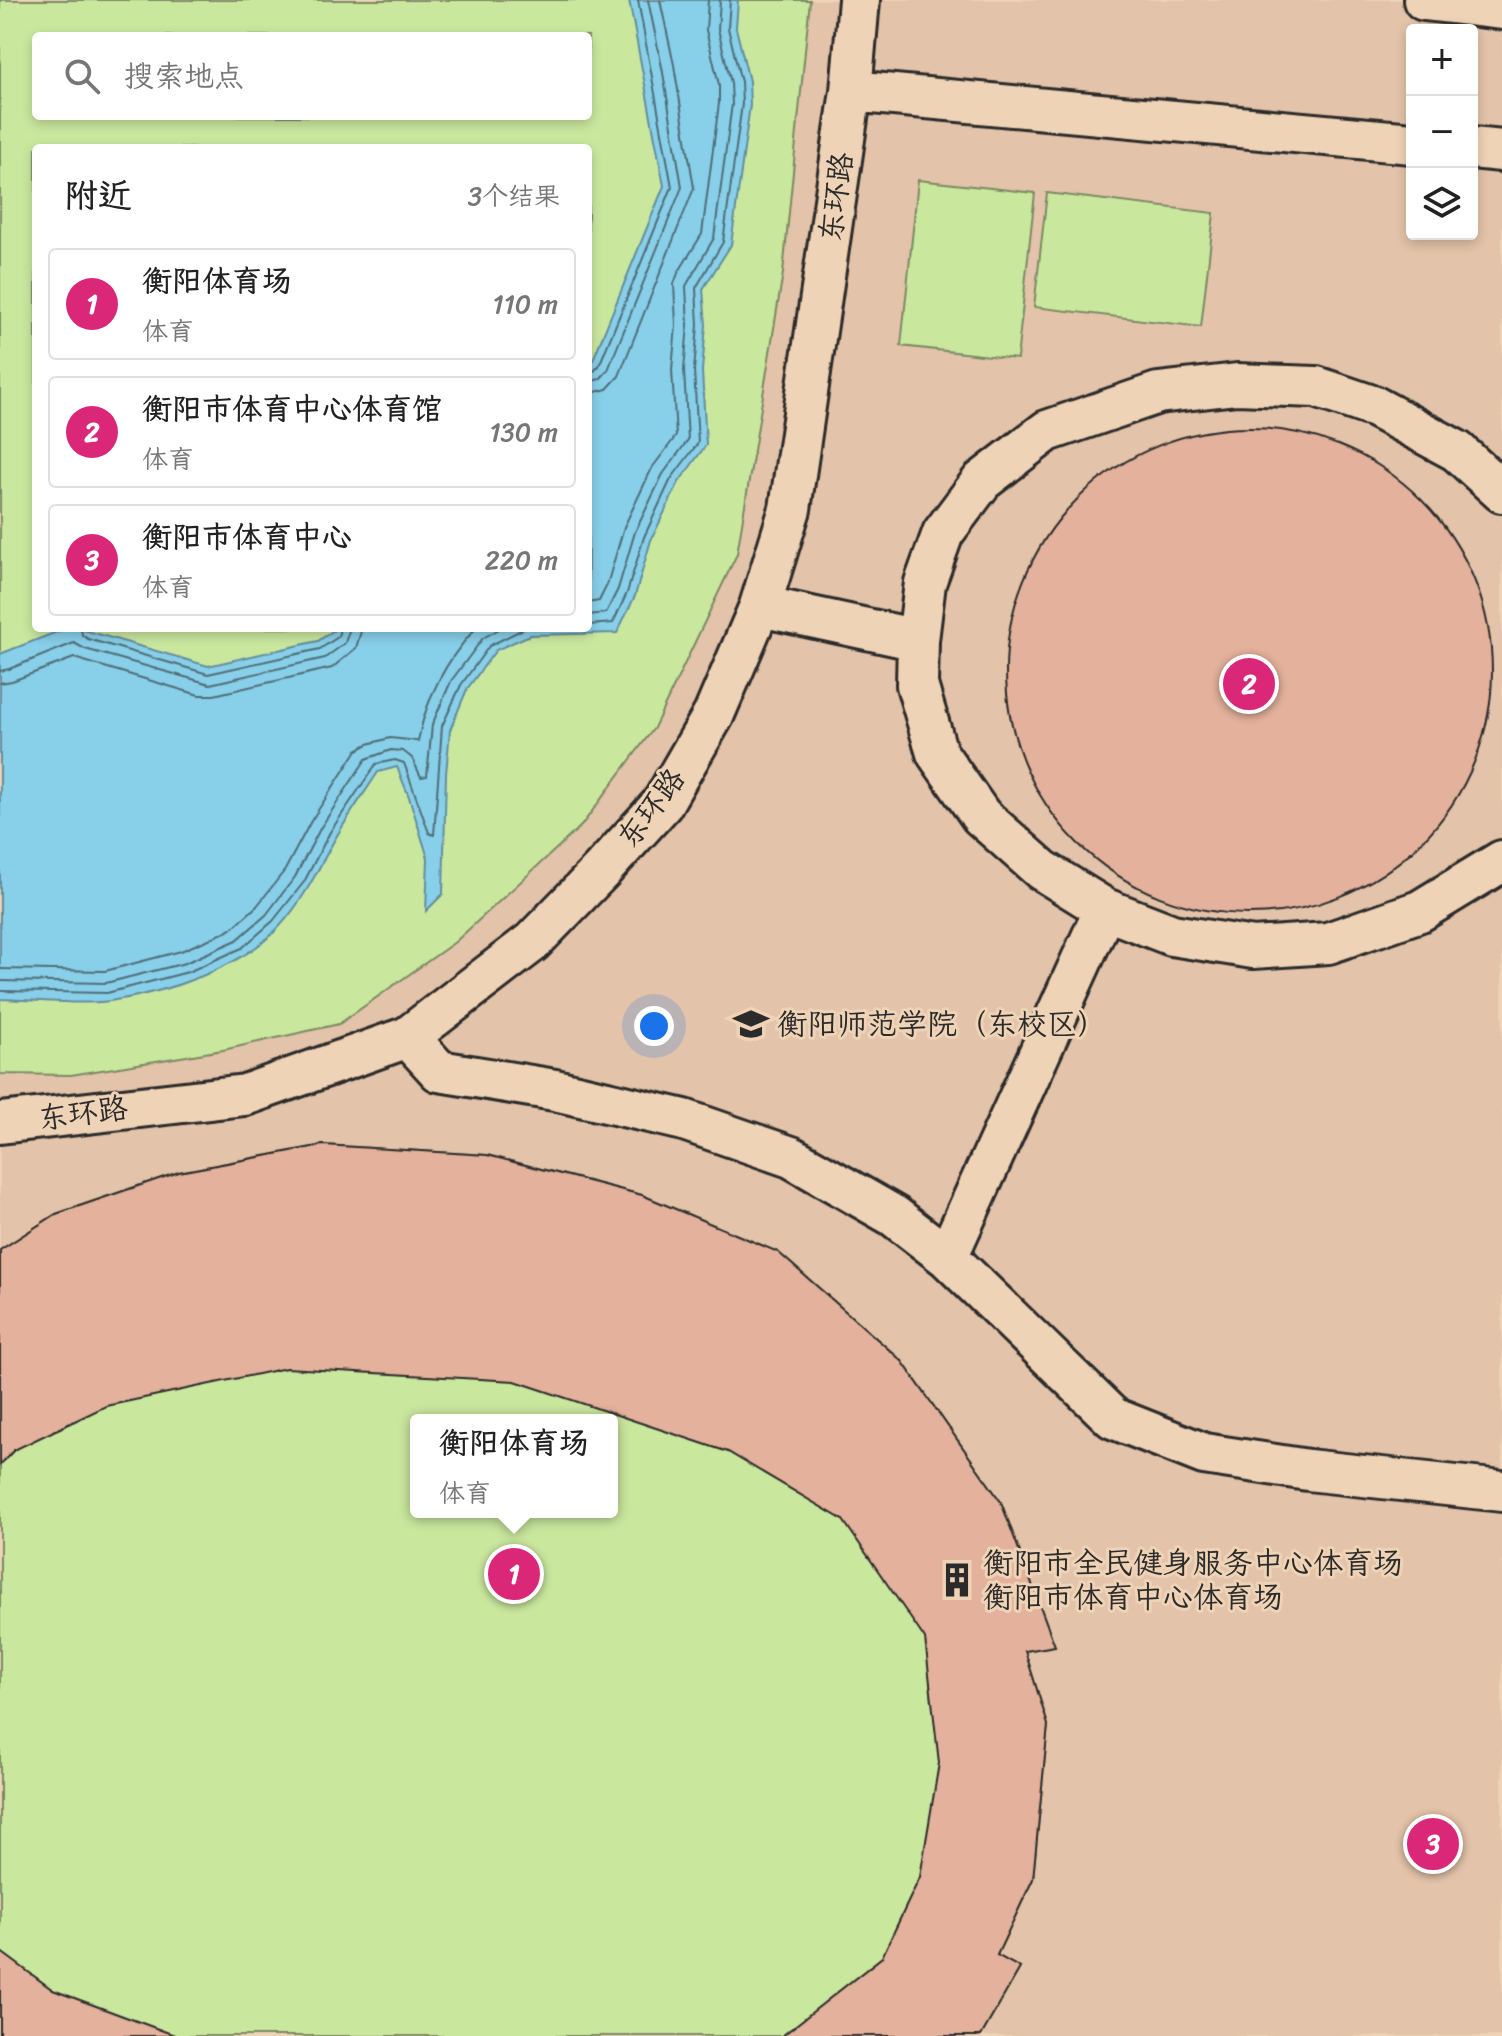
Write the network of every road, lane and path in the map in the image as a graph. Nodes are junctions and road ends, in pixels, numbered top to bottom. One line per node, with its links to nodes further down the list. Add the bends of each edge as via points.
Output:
1 (859, 0): 4 (lane, 东环路)
2 (1424, 0): 3 (lane)
3 (1502, 9)
4 (851, 91): 5 (lane); 9 (lane, 东环路, via 790,509)
5 (1406, 142)
6 (1478, 149): 7 (lane)
7 (1502, 151)
8 (1502, 492): 10 (lane, via 1457,451 1375,407 1316,387 1237,384 1158,393 1047,431 982,481 943,533 925,583)
9 (760, 606): 10 (lane); 13 (lane, 东环路, via 714,714 662,804 532,942)
10 (918, 640): 12 (lane, via 917,685 937,753 963,791 981,816 1042,870)
11 (1502, 861): 12 (lane, via 1420,911 1328,943 1239,946 1172,935)
12 (1105, 909): 15 (lane)
13 (408, 1037): 14 (lane, 东环路, via 245,1095); 15 (lane, via 439,1071 555,1090 684,1120 791,1157 894,1216)
14 (0, 1123)
15 (947, 1257): 16 (lane, via 1113,1418 1204,1454)
16 (1502, 1491)

